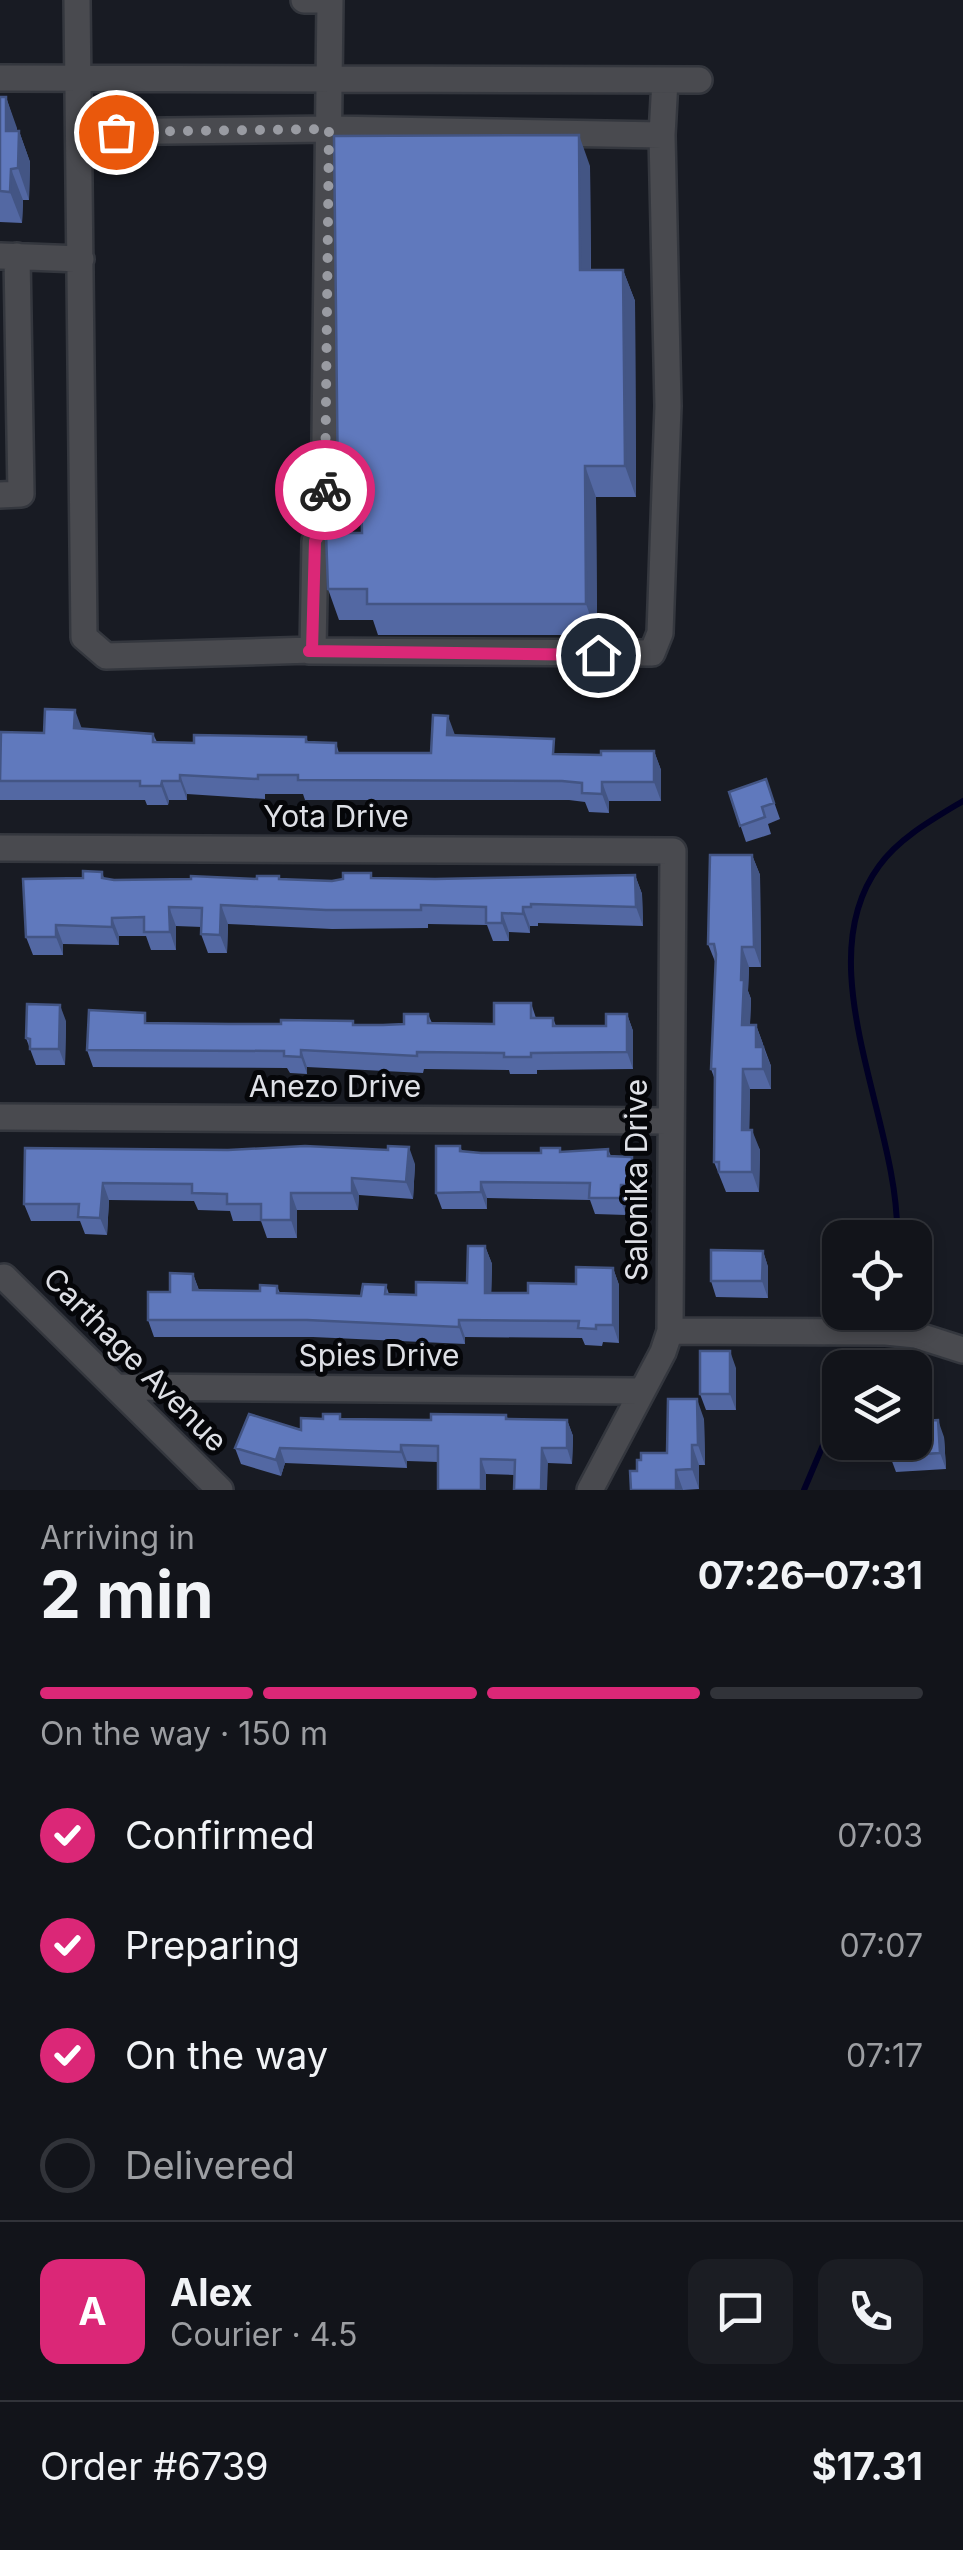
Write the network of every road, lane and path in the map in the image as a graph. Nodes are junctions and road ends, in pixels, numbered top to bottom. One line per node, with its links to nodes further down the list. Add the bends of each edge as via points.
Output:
1 (77, 0): 4 (street)
2 (304, 0): 5 (street, via 330,0)
3 (0, 78): 4 (street)
4 (79, 78): 5 (street); 9 (street)
5 (330, 79): 6 (street); 8 (street)
6 (665, 80): 7 (street); 10 (street)
7 (699, 80)
8 (329, 129): 9 (street); 10 (street); 14 (street, via 324,527 315,541)
9 (80, 132): 12 (street)
10 (662, 135): 14 (street, via 668,406 660,633 652,653)
11 (9, 256): 12 (street); 13 (street, via 22,494)
12 (81, 258): 14 (street, via 84,637 106,656)
13 (0, 495)
14 (309, 651)
15 (0, 848): 16 (street, Yota Drive)
16 (672, 852): 18 (street, Salonika Drive)
17 (0, 1117): 18 (street, Anezo Drive)
18 (670, 1121): 20 (street, Salonika Drive)
19 (1, 1274): 22 (street, Carthage Avenue)
20 (670, 1330): 21 (street, via 916,1334); 23 (street, Salonika Drive)
21 (963, 1350)
22 (118, 1387): 23 (street, Spies Drive); 24 (street, Carthage Avenue)
23 (640, 1391): 25 (street, Salonika Drive)
24 (220, 1490)
25 (590, 1490)

